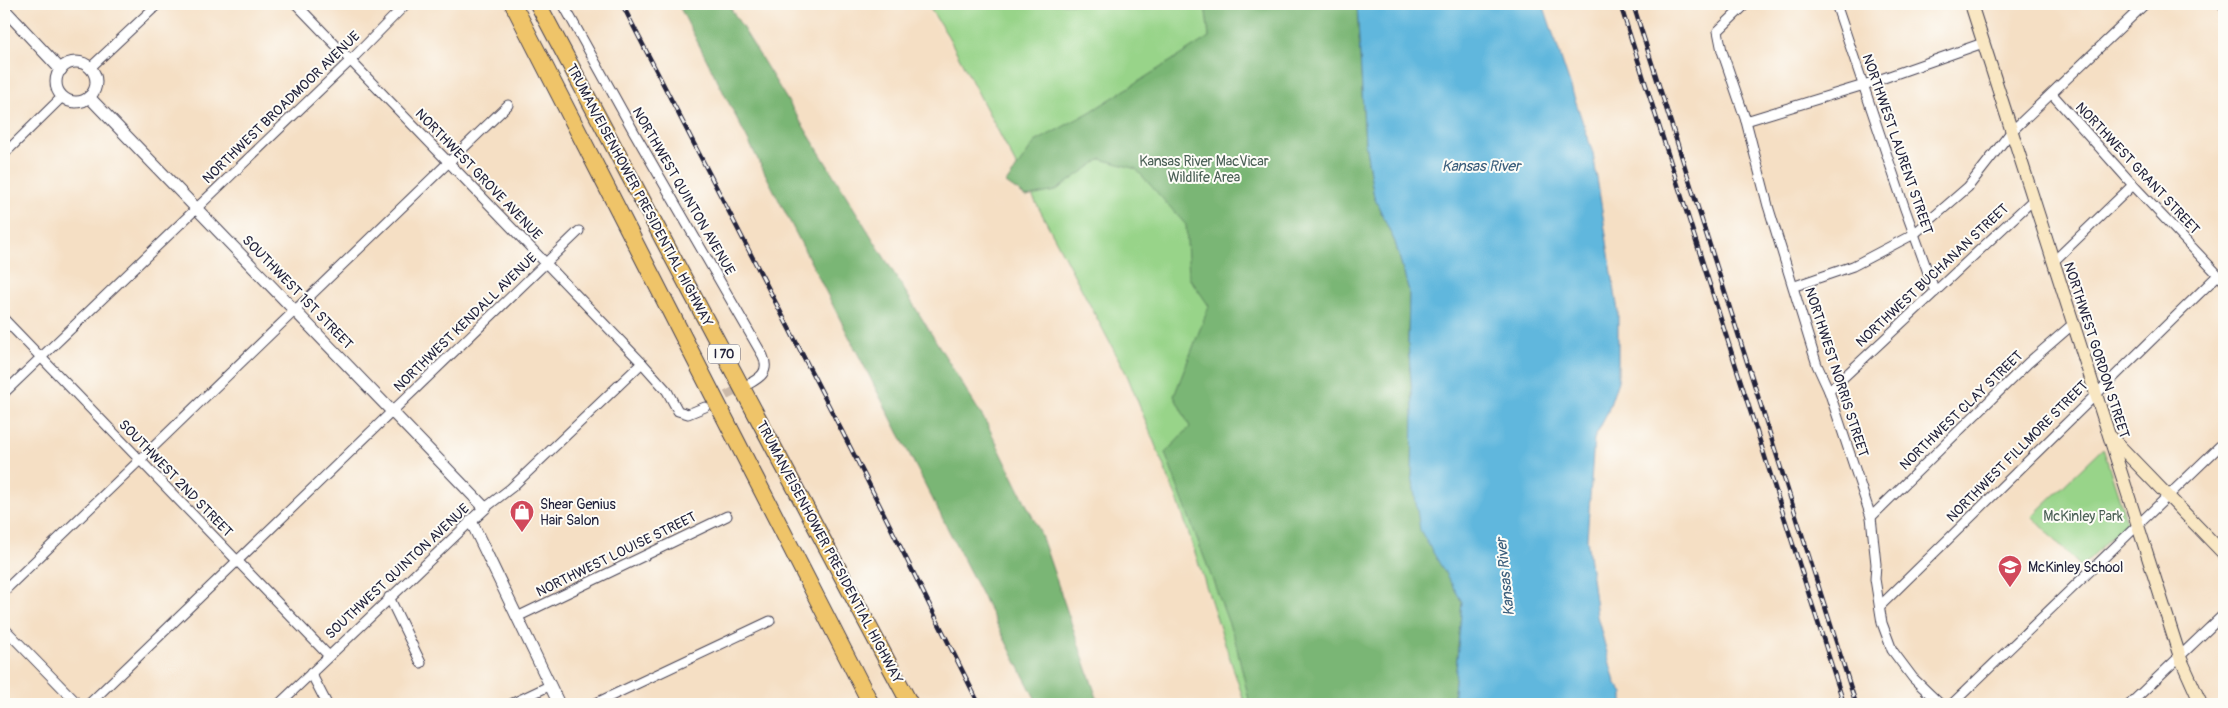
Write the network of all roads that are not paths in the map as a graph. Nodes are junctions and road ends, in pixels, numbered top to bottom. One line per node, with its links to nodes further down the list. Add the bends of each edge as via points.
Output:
1 (158, 4): 14 (street)
2 (296, 4): 13 (street, NORTHWEST GROVE AVENUE)
3 (406, 4): 13 (street, NORTHWEST BROADMOOR AVENUE)
4 (513, 4): 76 (highway, TRUMAN/EISENHOWER PRESIDENTIAL HIGHWAY / I 70)
5 (538, 4): 77 (highway, TRUMAN/EISENHOWER PRESIDENTIAL HIGHWAY / I 70)
6 (563, 4): 40 (street, NORTHWEST QUINTON AVENUE, via 763,356 764,374)
7 (1746, 4): 21 (street, NORTHWEST NORRIS STREET, via 1718,31)
8 (1836, 4): 16 (street, NORTHWEST LAURENT STREET)
9 (1971, 4): 12 (main road, NORTHWEST GORDON STREET)
10 (2145, 4): 17 (street)
11 (4, 9): 15 (street)
12 (1983, 43): 16 (street); 22 (main road, NORTHWEST GORDON STREET)
13 (351, 60): 24 (street, NORTHWEST GROVE AVENUE); 27 (street, NORTHWEST BROADMOOR AVENUE)
14 (90, 67): 15 (street, via 73,63); 19 (street, via 96,83)
15 (61, 70): 18 (street, via 56,80)
16 (1864, 85): 21 (street); 29 (street, NORTHWEST LAURENT STREET)
17 (2052, 94): 22 (street); 25 (street, NORTHWEST GRANT STREET)
18 (62, 97): 19 (street, via 75,102); 23 (street)
19 (89, 97): 27 (street, SOUTHWEST 1ST STREET)
20 (508, 105): 24 (street)
21 (1746, 122): 33 (street, NORTHWEST NORRIS STREET, via 1768,206)
22 (2011, 132): 26 (main road, NORTHWEST GORDON STREET); 29 (street, via 1968,187)
23 (4, 154)
24 (448, 162): 31 (street, NORTHWEST GROVE AVENUE); 35 (street)
25 (2133, 185): 30 (street); 32 (street, NORTHWEST GRANT STREET)
26 (2033, 200): 30 (main road, NORTHWEST GORDON STREET); 34 (street, NORTHWEST BUCHANAN STREET)
27 (196, 209): 35 (street, SOUTHWEST 1ST STREET); 38 (street, NORTHWEST BROADMOOR AVENUE)
28 (578, 231): 31 (street, NORTHWEST KENDALL AVENUE)
29 (1914, 234): 33 (street, via 1853,266); 34 (street, NORTHWEST LAURENT STREET)
30 (2053, 262): 37 (main road, NORTHWEST GORDON STREET)
31 (545, 263): 39 (street, NORTHWEST GROVE AVENUE); 45 (street, NORTHWEST KENDALL AVENUE)
32 (2221, 278): 43 (street, NORTHWEST FILLMORE STREET)
33 (1795, 286): 41 (street, NORTHWEST NORRIS STREET, via 1817,365)
34 (1935, 292): 41 (street, NORTHWEST BUCHANAN STREET)
35 (294, 310): 45 (street, SOUTHWEST 1ST STREET); 48 (street)
36 (4, 319): 38 (street, SOUTHWEST 2ND STREET)
37 (2073, 324): 43 (main road, NORTHWEST GORDON STREET); 52 (street, NORTHWEST CLAY STREET, via 2028,363)
38 (41, 357): 42 (street, NORTHWEST BROADMOOR AVENUE); 48 (street, SOUTHWEST 2ND STREET)
39 (642, 363): 44 (street, via 667,391 678,411 688,414); 50 (street, via 511,488)
40 (747, 385)
41 (1828, 391): 52 (street, NORTHWEST NORRIS STREET)
42 (4, 393)
43 (2095, 394): 46 (main road, NORTHWEST GORDON STREET); 59 (street, NORTHWEST FILLMORE STREET)
44 (705, 407)
45 (392, 412): 50 (street, SOUTHWEST 1ST STREET); 56 (street, NORTHWEST KENDALL AVENUE)
46 (2110, 436): 49 (main road); 54 (main road, NORTHWEST GORDON STREET)
47 (2224, 442): 49 (street)
48 (140, 460): 56 (street, SOUTHWEST 2ND STREET); 57 (street)
49 (2169, 496): 54 (street); 55 (main road)
50 (485, 508): 53 (street, SOUTHWEST QUINTON AVENUE)
51 (728, 516): 61 (street, NORTHWEST LOUISE STREET)
52 (1870, 517): 59 (street, NORTHWEST NORRIS STREET)
53 (471, 521): 58 (street, SOUTHWEST QUINTON AVENUE); 61 (street)
54 (2138, 524): 65 (main road, NORTHWEST GORDON STREET); 79 (street)
55 (2224, 554)
56 (238, 562): 64 (street, SOUTHWEST 2ND STREET); 70 (street, NORTHWEST KENDALL AVENUE)
57 (4, 591)
58 (389, 597): 64 (street, SOUTHWEST QUINTON AVENUE); 66 (street)
59 (1880, 606): 78 (street, NORTHWEST NORRIS STREET, via 1882,623 1892,650 1913,678)
60 (2224, 614): 65 (street)
61 (517, 617): 68 (street)
62 (770, 621): 75 (street)
63 (4, 628): 69 (street)
64 (329, 656): 67 (street, SOUTHWEST QUINTON AVENUE)
65 (2180, 657): 80 (street); 81 (main road, NORTHWEST GORDON STREET)
66 (420, 663)
67 (311, 673): 71 (street, SOUTHWEST QUINTON AVENUE); 72 (street)
68 (549, 686): 73 (street); 74 (street)
69 (78, 704)
70 (89, 704)
71 (279, 704)
72 (327, 704)
73 (511, 704)
74 (559, 704)
75 (594, 704)
76 (871, 704)
77 (910, 704)
78 (1940, 704)
79 (1952, 704)
80 (2130, 704)
81 (2201, 704)

